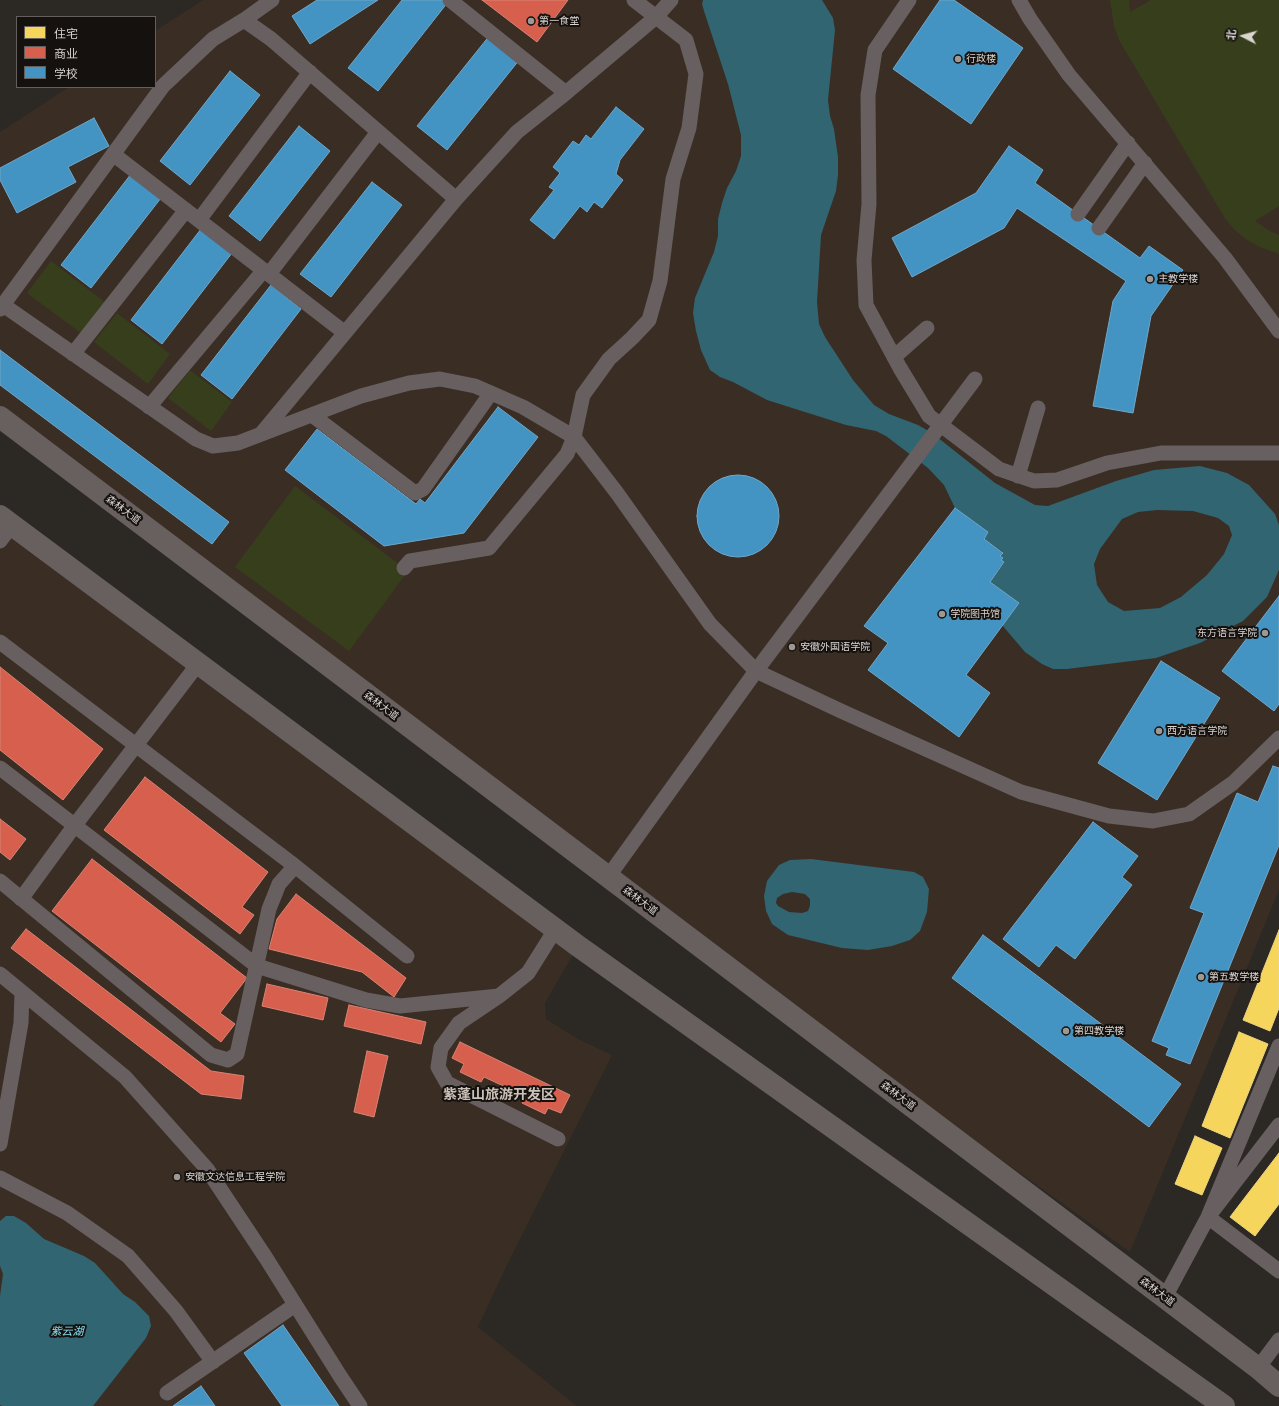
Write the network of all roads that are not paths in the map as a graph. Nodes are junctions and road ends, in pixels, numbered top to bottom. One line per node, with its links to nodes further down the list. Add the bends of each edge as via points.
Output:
1 (272, 0): 8 (street)
2 (450, 0): 10 (street)
3 (634, 0): 7 (street)
4 (671, 0): 7 (street)
5 (909, 0): 26 (street, via 875,50 868,95 869,204 864,260 866,305)
6 (1019, 0): 12 (street, via 1070,75)
7 (656, 17): 10 (street); 35 (street, via 686,40 696,74 688,128 673,179 660,281 649,320 609,359 583,395)
8 (244, 20): 9 (street); 13 (street, via 213,39 163,86)
9 (310, 72): 11 (street); 18 (street)
10 (566, 93): 15 (street, via 517,132)
11 (378, 132): 15 (street); 20 (street)
12 (1128, 143): 14 (street); 17 (street)
13 (113, 154): 16 (street); 21 (street)
14 (1145, 163): 19 (street); 23 (street, via 1225,258)
15 (456, 199): 24 (street)
16 (186, 210): 18 (street); 25 (street)
17 (1078, 214)
18 (199, 220): 20 (street)
19 (1099, 228)
20 (266, 272): 24 (street); 29 (street)
21 (1, 307): 25 (street)
22 (927, 328): 26 (street)
23 (1279, 331)
24 (345, 333): 34 (street)
25 (73, 354): 29 (street)
26 (894, 357): 33 (street, via 929,416)
27 (975, 379): 33 (street)
28 (491, 393): 31 (street, via 475,386 440,379 409,383 361,396); 31 (street, via 423,489 415,493); 35 (street, via 523,407)
29 (149, 407): 34 (street, via 196,439 213,446 238,443)
30 (1038, 408): 37 (street)
31 (312, 415): 34 (street)
32 (0, 417): 48 (main road, 森林大道)
33 (940, 428): 37 (street, via 999,469); 42 (street)
34 (260, 435)
35 (574, 437): 39 (street, via 566,454 489,548 410,561); 42 (street, via 710,624)
36 (1279, 453): 37 (street, via 1161,453 1107,463 1057,480 1034,481)
37 (1018, 476)
38 (4, 528): 41 (main road)
39 (404, 568)
40 (0, 642): 44 (street)
41 (198, 664): 44 (street); 51 (main road)
42 (756, 671): 43 (street, via 1021,792 1109,816 1153,821 1189,814 1233,783); 48 (street)
43 (1279, 738)
44 (136, 745): 46 (street); 47 (street)
45 (0, 768): 46 (street)
46 (75, 825): 50 (street); 53 (street)
47 (295, 866): 52 (street); 53 (street, via 279,884 269,909)
48 (608, 877): 64 (main road, 森林大道)
49 (0, 881): 50 (street)
50 (22, 899): 53 (street, via 211,1055 228,1060 237,1054)
51 (556, 930): 56 (street, via 528,973); 72 (main road)
52 (407, 956)
53 (257, 966): 56 (street, via 366,1000 400,1006)
54 (0, 974): 55 (street)
55 (22, 993): 60 (street, via 21,1023); 65 (street, via 125,1077 207,1169)
56 (499, 996): 59 (street, via 459,1022 441,1048 438,1067 447,1083)
57 (1279, 1046): 62 (street)
58 (1279, 1125): 62 (street)
59 (558, 1139)
60 (0, 1144)
61 (0, 1178): 67 (street, via 67,1212 128,1256 176,1311)
62 (1208, 1217): 63 (street); 64 (street)
63 (1279, 1271)
64 (1164, 1297): 68 (main road, 森林大道)
65 (295, 1305): 67 (street); 71 (street)
66 (1279, 1340): 68 (street)
67 (213, 1362): 70 (street)
68 (1258, 1368): 69 (main road, 森林大道)
69 (1279, 1386)
70 (167, 1393)
71 (360, 1406)
72 (1224, 1406)

